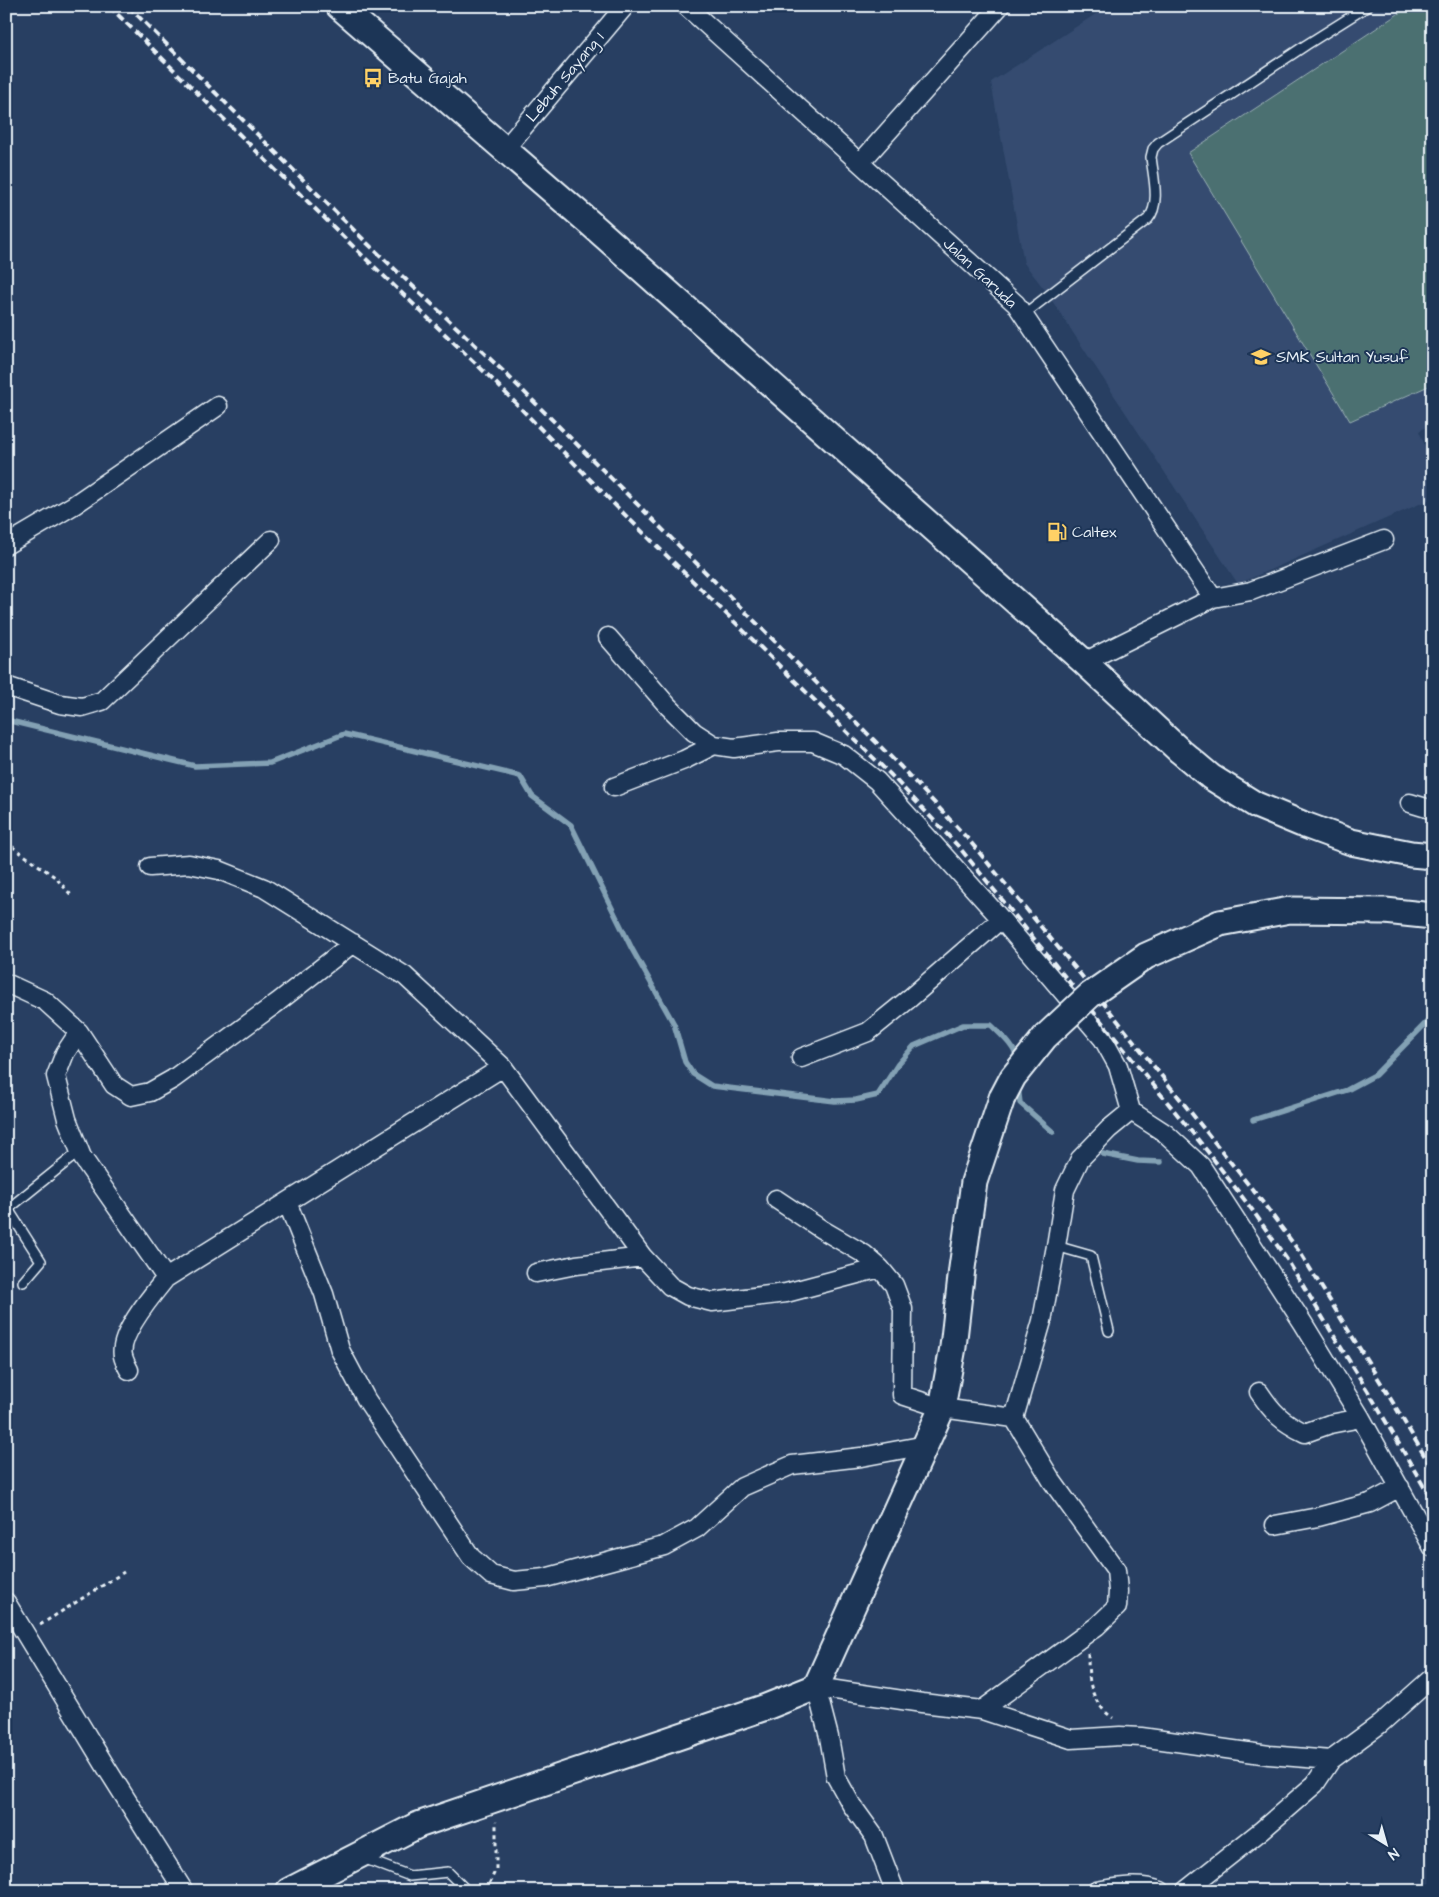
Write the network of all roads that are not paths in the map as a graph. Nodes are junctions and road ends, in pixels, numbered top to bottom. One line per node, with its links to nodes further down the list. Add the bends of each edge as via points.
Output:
1 (339, 6): 6 (street)
2 (624, 6): 6 (street, Lebuh Sayang 1)
3 (686, 6): 7 (street, Jalan Garuda)
4 (1000, 6): 7 (street)
5 (1368, 6): 8 (lane, via 1158,143 1151,157 1153,213)
6 (505, 149): 15 (street)
7 (860, 162): 8 (street, Jalan Garuda, via 1016,304)
8 (1023, 315): 13 (street, Jalan Garuda)
9 (218, 406): 12 (street, via 74,505)
10 (271, 540): 16 (street, via 102,701 82,707 60,704)
11 (1384, 540): 13 (street, via 1251,592)
12 (6, 545)
13 (1213, 598): 15 (street)
14 (608, 638): 17 (street, via 667,706 694,732)
15 (1084, 662): 21 (street, via 1211,777 1256,805 1351,842)
16 (6, 686)
17 (714, 745): 18 (street); 24 (street, via 734,748 778,742 814,742 844,755 877,781)
18 (614, 787)
19 (1410, 803): 20 (street)
20 (1433, 810)
21 (1433, 856)
22 (150, 867): 25 (street, via 189,864 219,870 264,888)
23 (1433, 916): 43 (street, bridge, via 1384,911 1290,910 1220,923 1146,956 1090,995 1045,1037 1002,1098 974,1182)
24 (1001, 919): 28 (street, via 868,1032); 30 (street, via 1103,1039 1118,1066)
25 (353, 943): 27 (street, via 278,1002 173,1079 150,1092 131,1096 114,1085); 29 (street, via 405,976)
26 (6, 983): 27 (street, via 45,1001)
27 (78, 1032): 31 (street, via 64,1053 56,1076 67,1119)
28 (801, 1058)
29 (503, 1067): 33 (street); 35 (street)
30 (1131, 1111): 34 (street, via 1080,1159 1065,1190); 45 (street, via 1165,1133 1201,1166)
31 (80, 1151): 38 (street); 39 (lane, via 8,1208 41,1261)
32 (776, 1199): 36 (street, via 864,1254)
33 (287, 1202): 38 (street); 46 (street, via 324,1294 340,1350 366,1399 471,1557 491,1575 514,1581 545,1578 625,1558 664,1546 697,1528 742,1487 792,1465)
34 (1056, 1246): 40 (lane, via 1091,1256); 44 (street, via 1042,1321)
35 (643, 1257): 36 (street, via 670,1286 688,1296 712,1302 786,1293); 37 (street)
36 (880, 1268): 43 (street, via 894,1286 903,1309 902,1395)
37 (536, 1273)
38 (166, 1278): 41 (street, via 125,1338 122,1354)
39 (23, 1282)
40 (1109, 1331)
41 (129, 1370)
42 (1259, 1392): 45 (street, via 1287,1425 1305,1433)
43 (942, 1408): 44 (street); 46 (street)
44 (1014, 1418): 53 (street, via 1052,1482 1116,1570 1117,1607 1097,1626)
45 (1361, 1418): 47 (street)
46 (926, 1445): 52 (street)
47 (1400, 1487): 48 (street, via 1370,1503); 49 (street)
48 (1275, 1525)
49 (1433, 1548)
50 (6, 1602): 56 (street)
51 (1433, 1677): 54 (street, via 1380,1724)
52 (816, 1687): 53 (street); 55 (street, via 766,1707 418,1825); 59 (street, via 836,1777 874,1836)
53 (982, 1710): 54 (street, via 1071,1739 1140,1737)
54 (1331, 1760): 62 (street, via 1315,1784)
55 (358, 1856): 57 (street); 58 (lane, via 410,1876 448,1872)
56 (184, 1891)
57 (289, 1891)
58 (467, 1891)
59 (895, 1891)
60 (1096, 1891): 61 (street, via 1148,1886)
61 (1161, 1891)
62 (1184, 1891)

